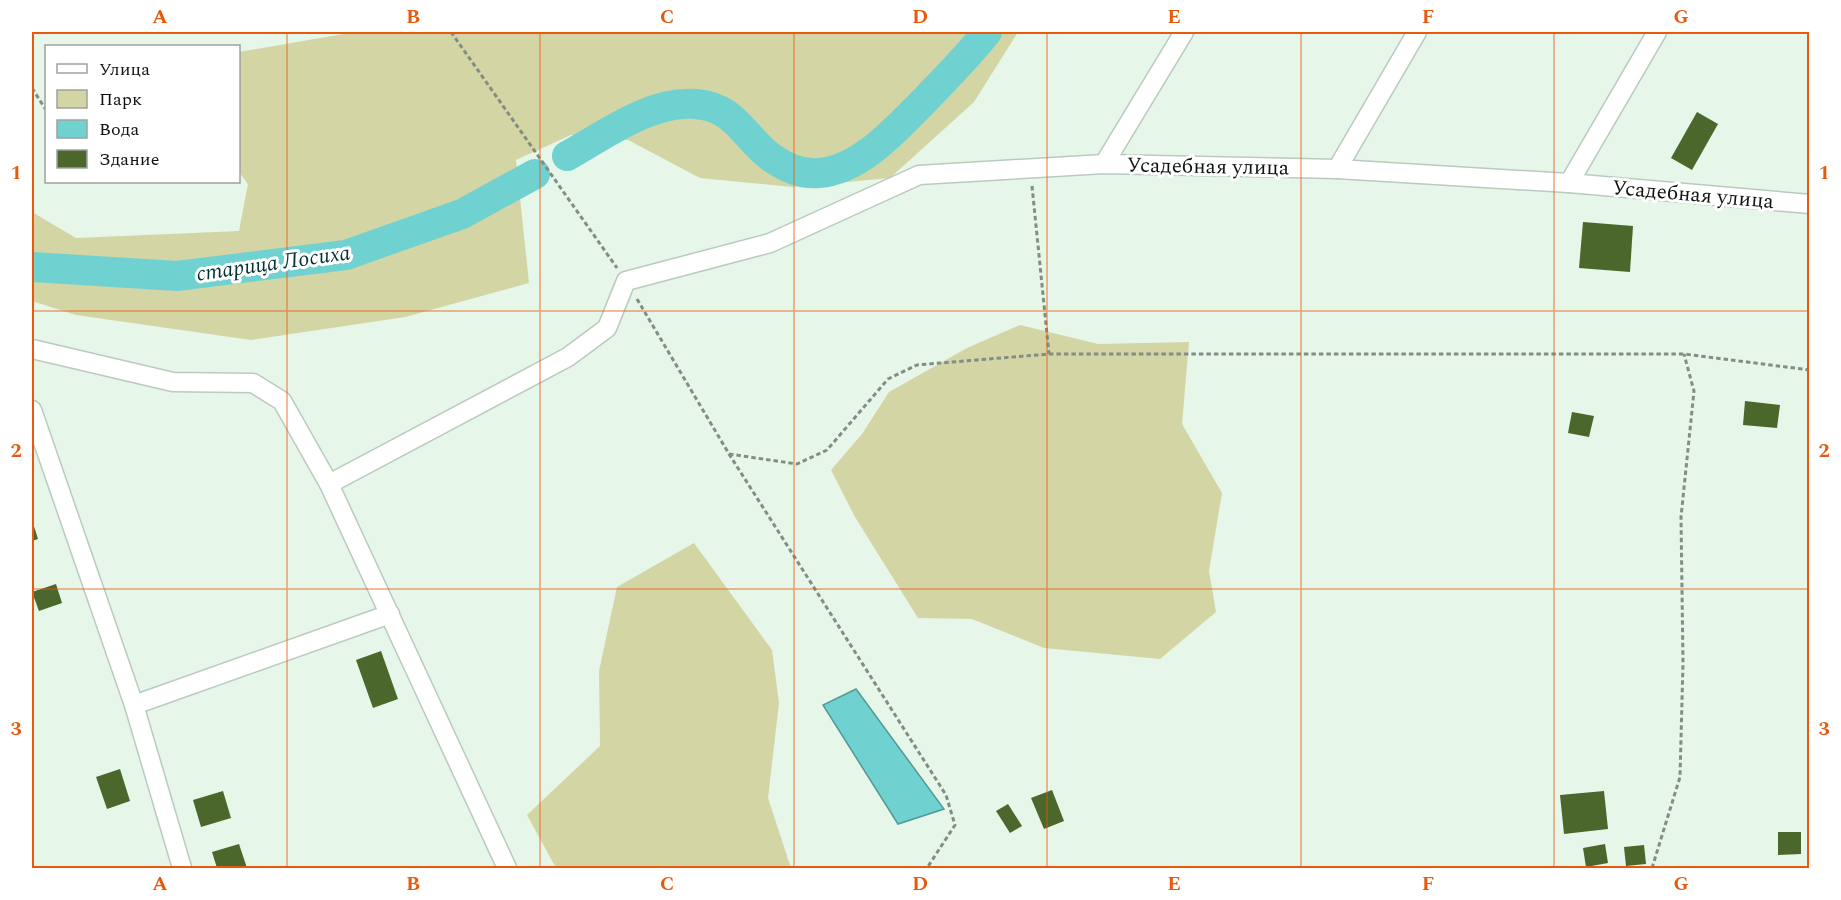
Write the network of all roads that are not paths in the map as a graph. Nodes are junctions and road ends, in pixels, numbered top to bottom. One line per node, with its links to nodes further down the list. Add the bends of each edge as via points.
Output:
1 (1184, 32): 4 (street)
2 (1417, 32): 5 (street)
3 (1657, 32): 6 (street)
4 (1104, 165): 5 (street, Усадебная улица); 10 (street, Усадебная улица, via 919,175 771,243 626,281 608,328 568,357)
5 (1338, 169): 6 (street, Усадебная улица)
6 (1569, 183): 7 (street, Усадебная улица)
7 (1808, 199)
8 (32, 349): 10 (street, via 173,382 253,383 282,401)
9 (32, 410): 12 (street)
10 (329, 484): 11 (street)
11 (390, 614): 12 (street); 14 (street)
12 (134, 705): 13 (street)
13 (182, 868)
14 (507, 868)

